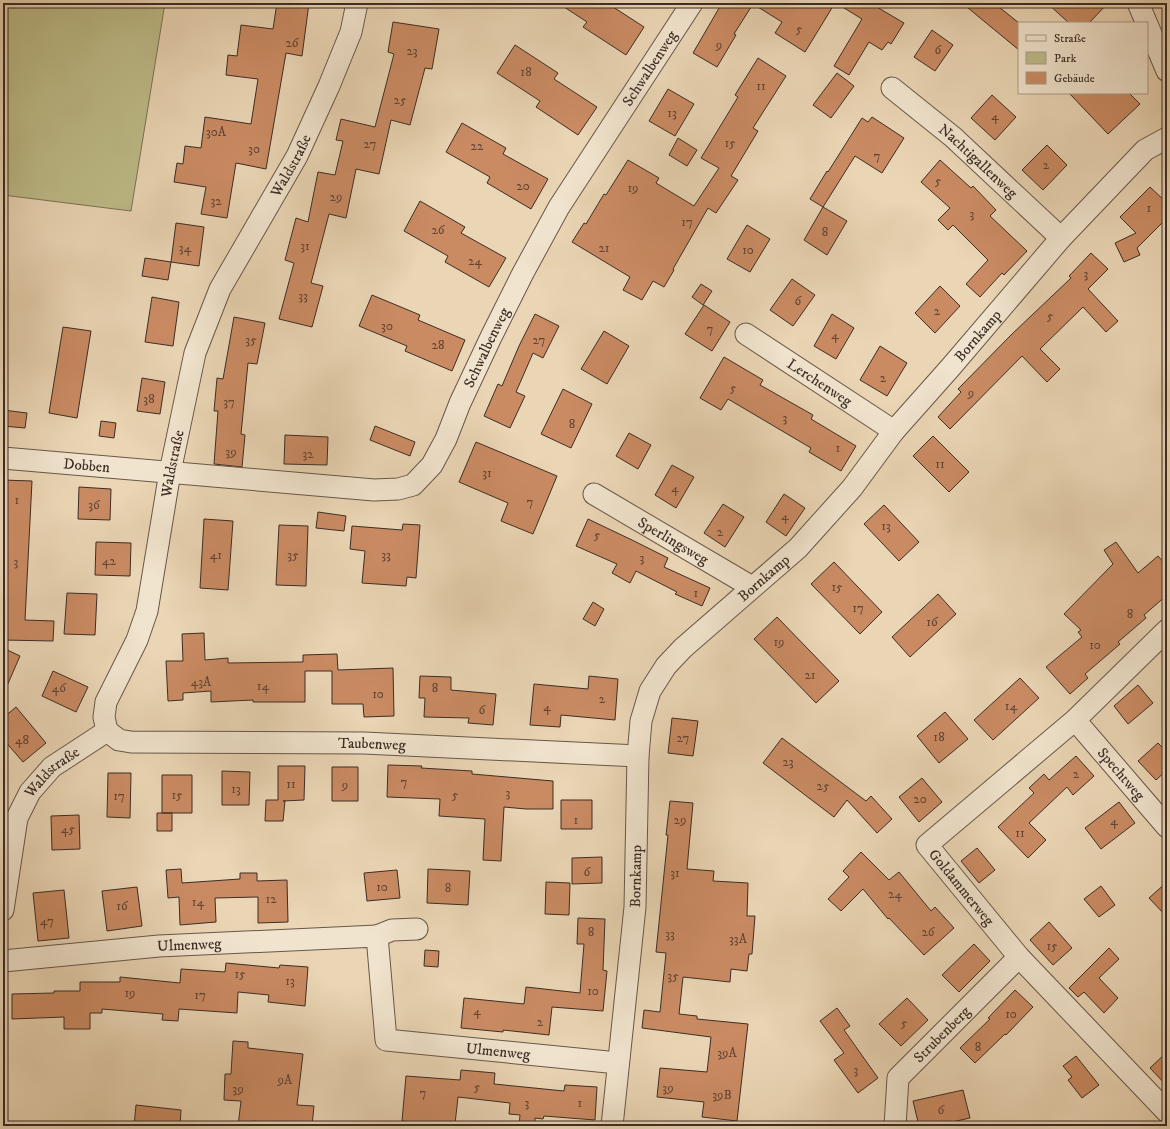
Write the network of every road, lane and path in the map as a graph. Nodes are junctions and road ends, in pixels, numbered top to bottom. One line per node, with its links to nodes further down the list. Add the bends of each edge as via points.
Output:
1 (357, 3): 13 (street, Waldstraße, via 351,32 330,86 297,156 220,289 195,353)
2 (692, 3): 13 (street, Schwalbenweg, via 559,207 491,337 439,452 432,465 414,485 374,490)
3 (1138, 3): 4 (street)
4 (1146, 22)
5 (1148, 26): 6 (street)
6 (1167, 71)
7 (892, 88): 9 (street, Nachtigallenweg, via 953,137)
8 (1167, 138): 9 (street, Bornkamp, via 1145,150)
9 (1061, 238): 11 (street, Bornkamp)
10 (746, 334): 11 (street, Lerchenweg)
11 (894, 431): 15 (street, Bornkamp, via 852,488 798,548)
12 (3, 458): 13 (street, Dobben)
13 (170, 472): 18 (street, Waldstraße, via 147,611 137,640 106,702 104,717)
14 (594, 494): 15 (street, Sperlingsweg)
15 (752, 587): 19 (street, Bornkamp, via 666,666 650,691 641,721)
16 (1167, 630): 17 (street, Goldammerweg)
17 (1075, 720): 20 (street, Spechtweg); 24 (street, Goldammerweg, via 926,845)
18 (107, 731): 19 (street, Taubenweg, via 119,740 131,742 364,743); 21 (street, Waldstraße, via 52,767 30,792 17,818)
19 (638, 756): 26 (street, Bornkamp, via 635,907)
20 (1167, 827)
21 (3, 910)
22 (417, 929): 23 (street, Ulmenweg, via 392,930)
23 (376, 936): 25 (street, Ulmenweg, via 159,946); 26 (street, Ulmenweg, via 386,1040)
24 (1019, 957): 27 (street, Goldammerweg); 29 (street, Strubenberg, via 898,1078)
25 (3, 961)
26 (618, 1063): 28 (street, Bornkamp)
27 (1167, 1112)
28 (612, 1126)
29 (895, 1126)

